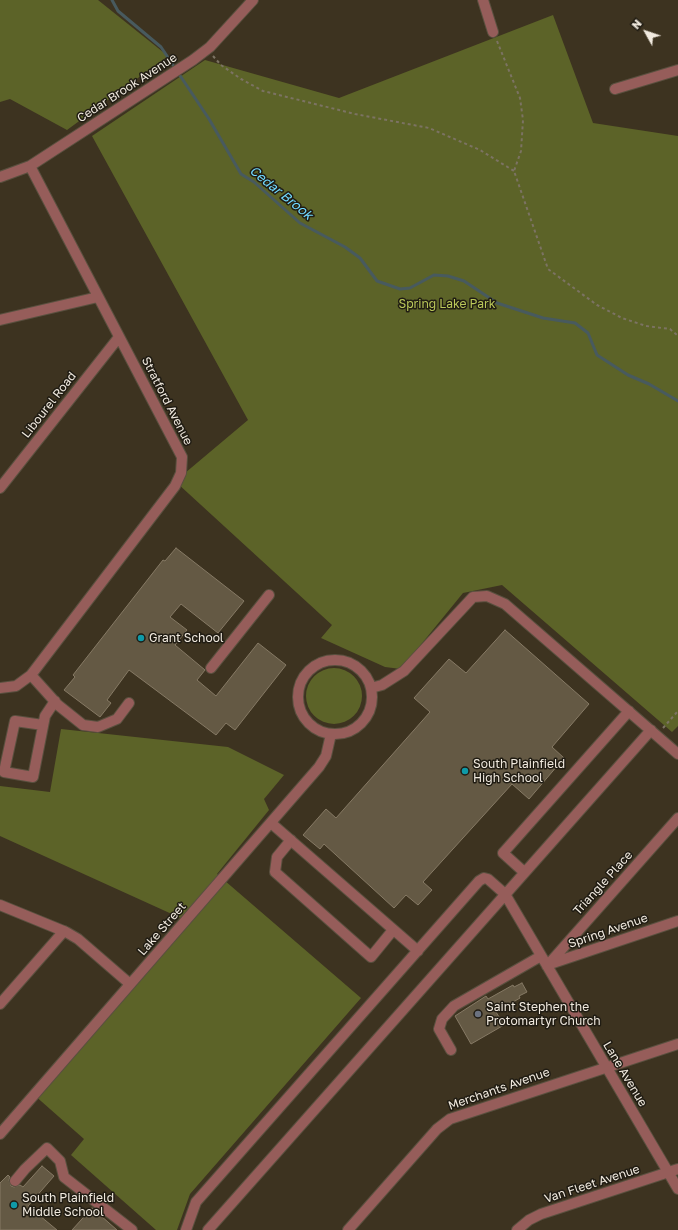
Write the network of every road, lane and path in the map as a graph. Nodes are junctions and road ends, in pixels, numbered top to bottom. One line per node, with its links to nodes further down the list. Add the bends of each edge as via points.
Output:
1 (253, 0): 4 (street, Cedar Brook Avenue)
2 (483, 0): 3 (street)
3 (493, 32): 8 (path, via 520,98 523,120 521,151)
4 (207, 49): 7 (street, Cedar Brook Avenue); 8 (path, via 226,68 263,91 356,114 429,128 480,150)
5 (678, 70): 6 (street)
6 (615, 89)
7 (30, 166): 9 (street, Cedar Brook Avenue); 10 (street, Stratford Avenue)
8 (514, 171): 12 (path, via 548,269 597,305 622,318 646,326 670,329)
9 (0, 177)
10 (98, 297): 11 (street); 13 (street, Stratford Avenue)
11 (0, 320)
12 (678, 336)
13 (119, 337): 14 (street, Libourel Road); 17 (street, Stratford Avenue, via 182,457 181,473 175,486)
14 (0, 488)
15 (269, 595): 16 (street)
16 (211, 668)
17 (31, 675): 18 (street, Stratford Avenue, via 16,686); 20 (street)
18 (0, 688)
19 (371, 688): 22 (street, via 382,685 404,671 473,597 487,596 505,604); 26 (street, via 371,706 360,724 341,734); 26 (street, via 359,668 350,662 340,660 329,660 314,665 303,677 298,688 299,708 307,722 321,732)
20 (55, 701): 21 (street, via 84,725 98,727 117,719); 24 (street, via 45,716)
21 (129, 703)
22 (629, 711): 25 (street); 31 (street, via 503,854)
23 (678, 711): 25 (path)
24 (43, 725): 24 (street, via 34,777 4,772 15,721)
25 (654, 732): 27 (street); 31 (street)
26 (331, 734): 29 (street, Lake Street, via 322,762)
27 (678, 754)
28 (678, 818): 39 (street, Triangle Place)
29 (271, 823): 30 (street); 40 (street, Lake Street)
30 (291, 840): 35 (street); 35 (street, via 277,857 275,872 371,957)
31 (524, 872): 32 (street)
32 (505, 894): 37 (street, via 488,879 479,881); 38 (street, Lane Avenue); 51 (street)
33 (0, 905): 36 (street)
34 (678, 921): 39 (street, Spring Avenue)
35 (393, 930): 37 (street)
36 (64, 931): 40 (street); 41 (street)
37 (418, 951): 50 (street, via 196,1202)
38 (541, 956): 39 (street, Lane Avenue); 43 (street, via 454,1006 442,1019 440,1029)
39 (547, 966): 44 (street, Lane Avenue)
40 (130, 984): 45 (street, Lake Street)
41 (0, 1004)
42 (678, 1044): 44 (street, Merchants Avenue)
43 (450, 1050)
44 (606, 1067): 46 (street, Lane Avenue); 52 (street, Merchants Avenue, via 450,1119 437,1130)
45 (0, 1134)
46 (673, 1171): 48 (street, Lane Avenue); 53 (street, Van Fleet Avenue, via 541,1214)
47 (15, 1181): 49 (street, via 46,1148 60,1161 64,1177)
48 (678, 1189)
49 (132, 1230)
50 (186, 1230)
51 (208, 1230)
52 (348, 1230)
53 (517, 1230)

